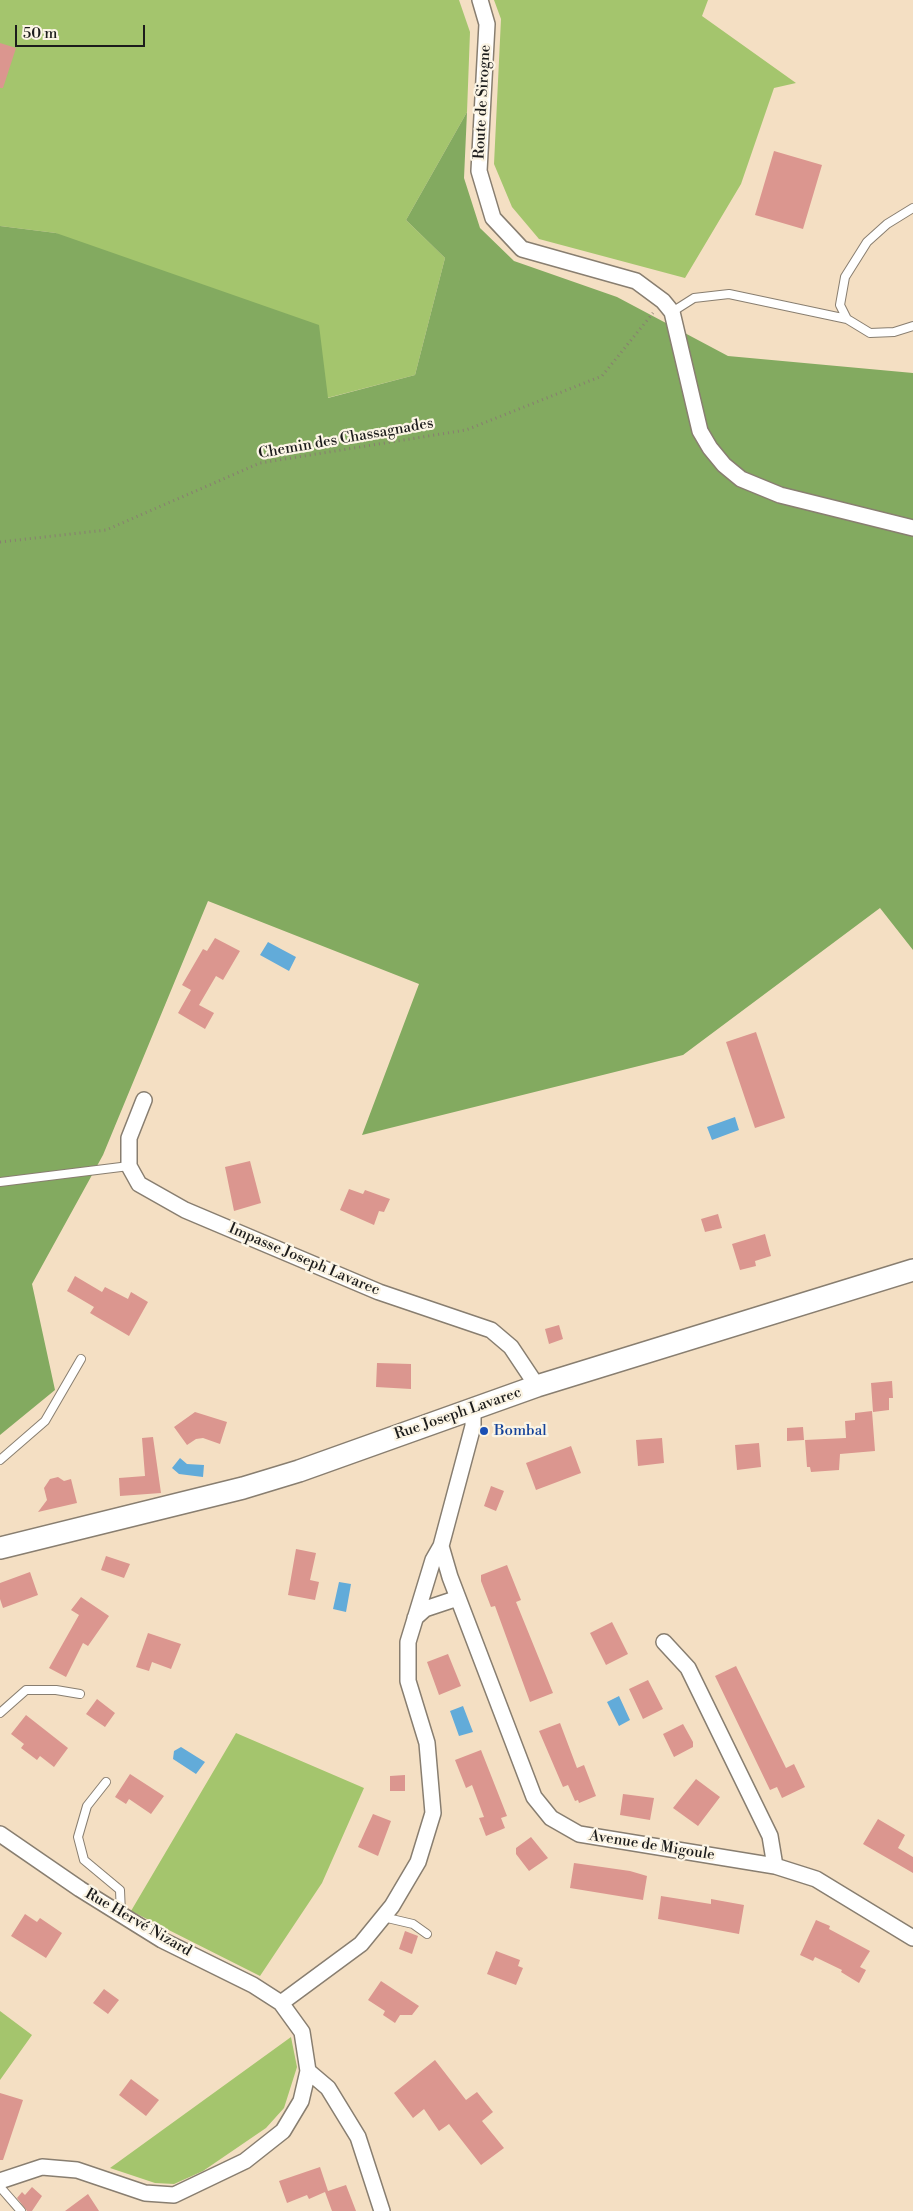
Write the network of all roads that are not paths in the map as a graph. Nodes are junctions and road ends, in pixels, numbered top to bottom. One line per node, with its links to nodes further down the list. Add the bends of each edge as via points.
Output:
1 (480, 0): 3 (street, Route de Sirogne, via 487,24 479,171 493,218 522,249 636,281)
2 (913, 208): 4 (lane, via 887,224 867,242 855,259 841,291 840,305)
3 (668, 307): 4 (lane, via 694,298 729,294); 6 (street, via 700,431 724,465 761,489)
4 (847, 319): 5 (lane, via 870,333 894,332)
5 (913, 326)
6 (913, 528)
7 (144, 1100): 8 (street, via 129,1138)
8 (129, 1166): 9 (lane); 12 (street, Impasse Joseph Lavarec, via 139,1184 185,1210 379,1292 491,1330 511,1347)
9 (0, 1182)
10 (913, 1270): 12 (street, Rue Joseph Lavarec)
11 (81, 1359): 14 (lane, via 44,1421)
12 (536, 1386): 13 (street, Rue Joseph Lavarec)
13 (473, 1407): 15 (street, via 473,1426); 16 (street, Rue Joseph Lavarec, via 299,1471 243,1488)
14 (0, 1460)
15 (441, 1546): 17 (street, Avenue de Migoule); 18 (street, via 433,1560)
16 (0, 1548)
17 (458, 1598): 18 (street, via 425,1609); 24 (street, Avenue de Migoule, via 534,1797 551,1818 579,1834)
18 (415, 1618): 26 (street, via 408,1642 408,1681 427,1743 433,1814 418,1862)
19 (664, 1642): 24 (street, via 688,1668 770,1836)
20 (80, 1694): 21 (lane, via 26,1690)
21 (0, 1712)
22 (106, 1782): 25 (lane, via 87,1806 78,1837 84,1860 120,1890)
23 (0, 1834): 25 (street, Rue Hervé Nizard)
24 (775, 1866): 28 (street, Avenue de Migoule, via 816,1879)
25 (121, 1914): 29 (street, Rue Hervé Nizard, via 162,1940 253,1985)
26 (383, 1917): 27 (lane, via 413,1924); 29 (street, via 361,1944)
27 (427, 1934)
28 (913, 1938)
29 (281, 2003): 30 (street, via 302,2032)
30 (308, 2071): 31 (street, via 301,2100 283,2131 245,2161 174,2195 145,2192 77,2170 42,2167); 34 (street, via 328,2088 358,2137)
31 (0, 2181)
32 (0, 2187): 33 (lane)
33 (21, 2211)
34 (382, 2211)

